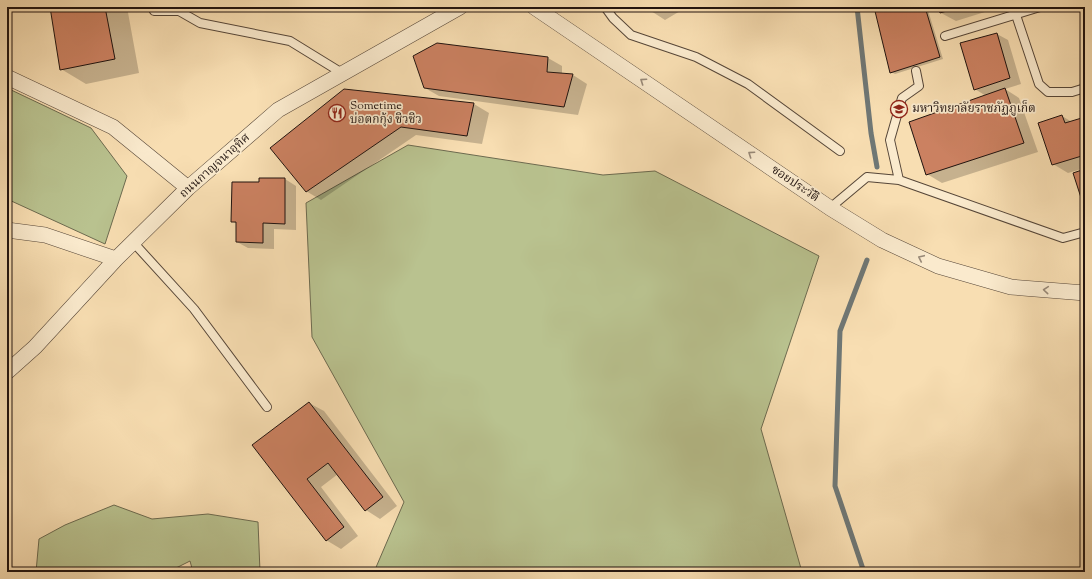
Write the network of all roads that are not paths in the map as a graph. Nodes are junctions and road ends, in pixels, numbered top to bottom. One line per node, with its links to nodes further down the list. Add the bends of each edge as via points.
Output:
1 (152, 7): 6 (lane, via 154,11)
2 (460, 7): 10 (street, ถนนกาญจนาอุทิศ)
3 (534, 7): 16 (street, ซอยประวัติ, one-way to 3)
4 (605, 7): 13 (lane, via 631,34 696,57 748,84)
5 (1040, 7): 7 (lane)
6 (180, 9): 10 (lane, via 200,23 290,41)
7 (1016, 15): 8 (lane); 12 (lane, via 1039,84 1048,92 1072,92)
8 (945, 36)
9 (916, 71): 14 (lane, via 919,86 902,98 890,140)
10 (342, 73): 15 (street, ถนนกาญจนาอุทิศ, via 278,110)
11 (7, 76): 15 (street, via 113,127)
12 (1085, 88)
13 (840, 151)
14 (899, 180): 16 (lane, via 867,177); 18 (lane, via 1063,238)
15 (188, 188): 19 (street, ถนนกาญจนาอุทิศ)
16 (830, 208): 21 (street, ซอยประวัติ, one-way to 16, via 1011,286 938,266 882,240)
17 (7, 230): 20 (street, via 45,235)
18 (1085, 232)
19 (133, 242): 20 (street, ถนนกาญจนาอุทิศ); 23 (lane, via 194,309)
20 (116, 259): 22 (street, ถนนกาญจนาอุทิศ, via 35,347)
21 (1085, 294)
22 (7, 372)
23 (267, 407)

